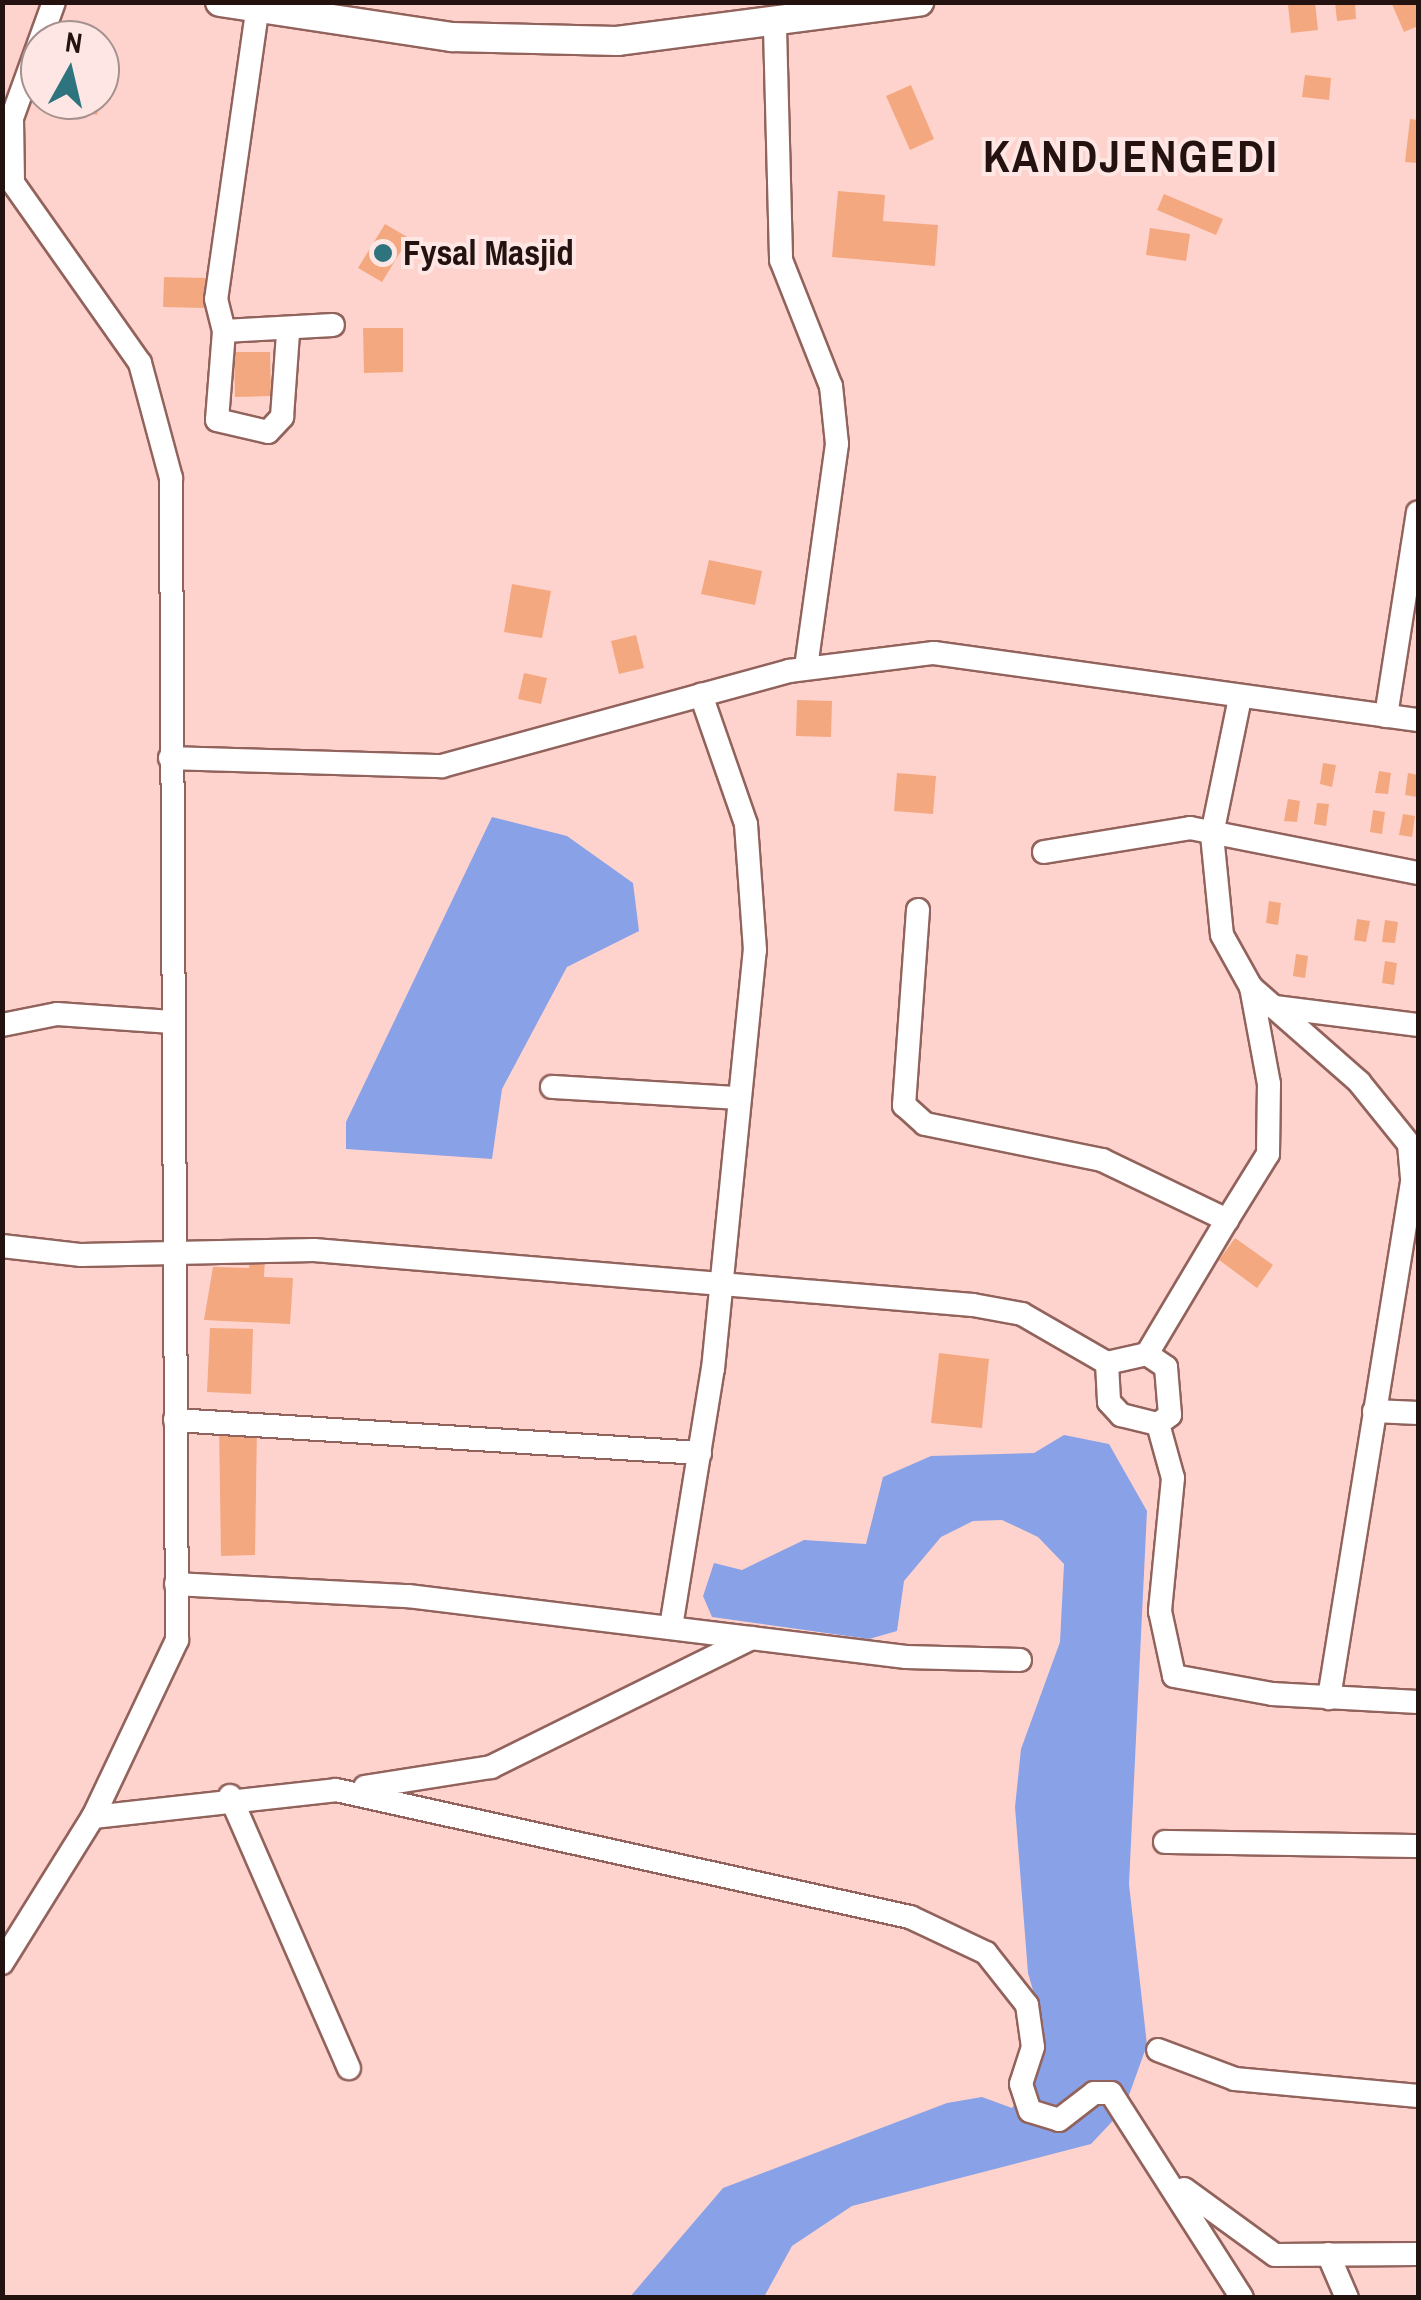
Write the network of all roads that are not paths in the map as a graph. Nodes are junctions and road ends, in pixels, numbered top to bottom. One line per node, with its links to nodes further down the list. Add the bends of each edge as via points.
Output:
1 (54, 2): 15 (street, via 12,118 13,183 140,363 159,412 171,478)
2 (220, 2): 4 (main road)
3 (919, 2): 5 (main road)
4 (257, 12): 5 (main road, via 452,37 617,41); 7 (street, via 216,264)
5 (775, 28): 10 (street, via 781,260 831,386 838,444)
6 (332, 325): 8 (street)
7 (224, 331): 8 (street); 8 (street, via 217,420 268,432 282,417)
8 (288, 333)
9 (1418, 512): 13 (street)
10 (806, 667): 11 (street); 12 (street, via 934,653)
11 (701, 695): 15 (street, via 442,766); 26 (street, via 746,824 756,899)
12 (1240, 698): 13 (street); 16 (street)
13 (1386, 716): 14 (street)
14 (1418, 720)
15 (170, 758): 22 (street)
16 (1212, 835): 17 (street, via 1134,832); 18 (street); 20 (street, via 1222,935)
17 (1044, 852)
18 (1418, 874)
19 (918, 910): 27 (street, via 904,1104 926,1124 1102,1160)
20 (1251, 988): 21 (street); 27 (street, via 1269,1084 1268,1154)
21 (1268, 1006): 24 (street); 33 (street, via 1359,1082 1408,1144 1412,1182)
22 (172, 1022): 23 (street, via 58,1014); 29 (street)
23 (2, 1024)
24 (1418, 1024)
25 (552, 1087): 26 (street)
26 (737, 1098): 30 (street)
27 (1228, 1220): 31 (street)
28 (2, 1246): 29 (street)
29 (171, 1253): 30 (street, via 269,1247); 35 (street)
30 (720, 1280): 32 (street, via 1022,1314); 37 (street)
31 (1147, 1354): 32 (street); 36 (street, via 1174,1384 1170,1415)
32 (1107, 1363): 36 (street, via 1109,1402 1121,1416)
33 (1374, 1411): 34 (street); 42 (street)
34 (1418, 1413)
35 (175, 1420): 37 (street); 38 (street)
36 (1158, 1424): 42 (street, via 1173,1478 1160,1611 1174,1676)
37 (700, 1453): 39 (street)
38 (176, 1584): 39 (street, via 408,1596); 46 (street, via 177,1640)
39 (672, 1628): 40 (street)
40 (752, 1638): 41 (street); 44 (street, via 476,1772)
41 (1020, 1660)
42 (1330, 1698): 43 (street)
43 (1418, 1702)
44 (336, 1790): 45 (street); 53 (street, via 820,1891 946,1932 986,1953 1027,2006 1033,2047 1021,2084 1030,2112 1059,2120 1106,2090)
45 (230, 1796): 46 (street); 51 (street)
46 (93, 1817): 49 (street)
47 (1165, 1842): 48 (street)
48 (1418, 1846)
49 (2, 1962)
50 (1158, 2050): 52 (street, via 1235,2079)
51 (350, 2068)
52 (1418, 2096)
53 (1176, 2185): 54 (street, via 1266,2252); 56 (street)
54 (1328, 2254): 55 (street); 57 (street)
55 (1418, 2254)
56 (1242, 2298)
57 (1347, 2298)

